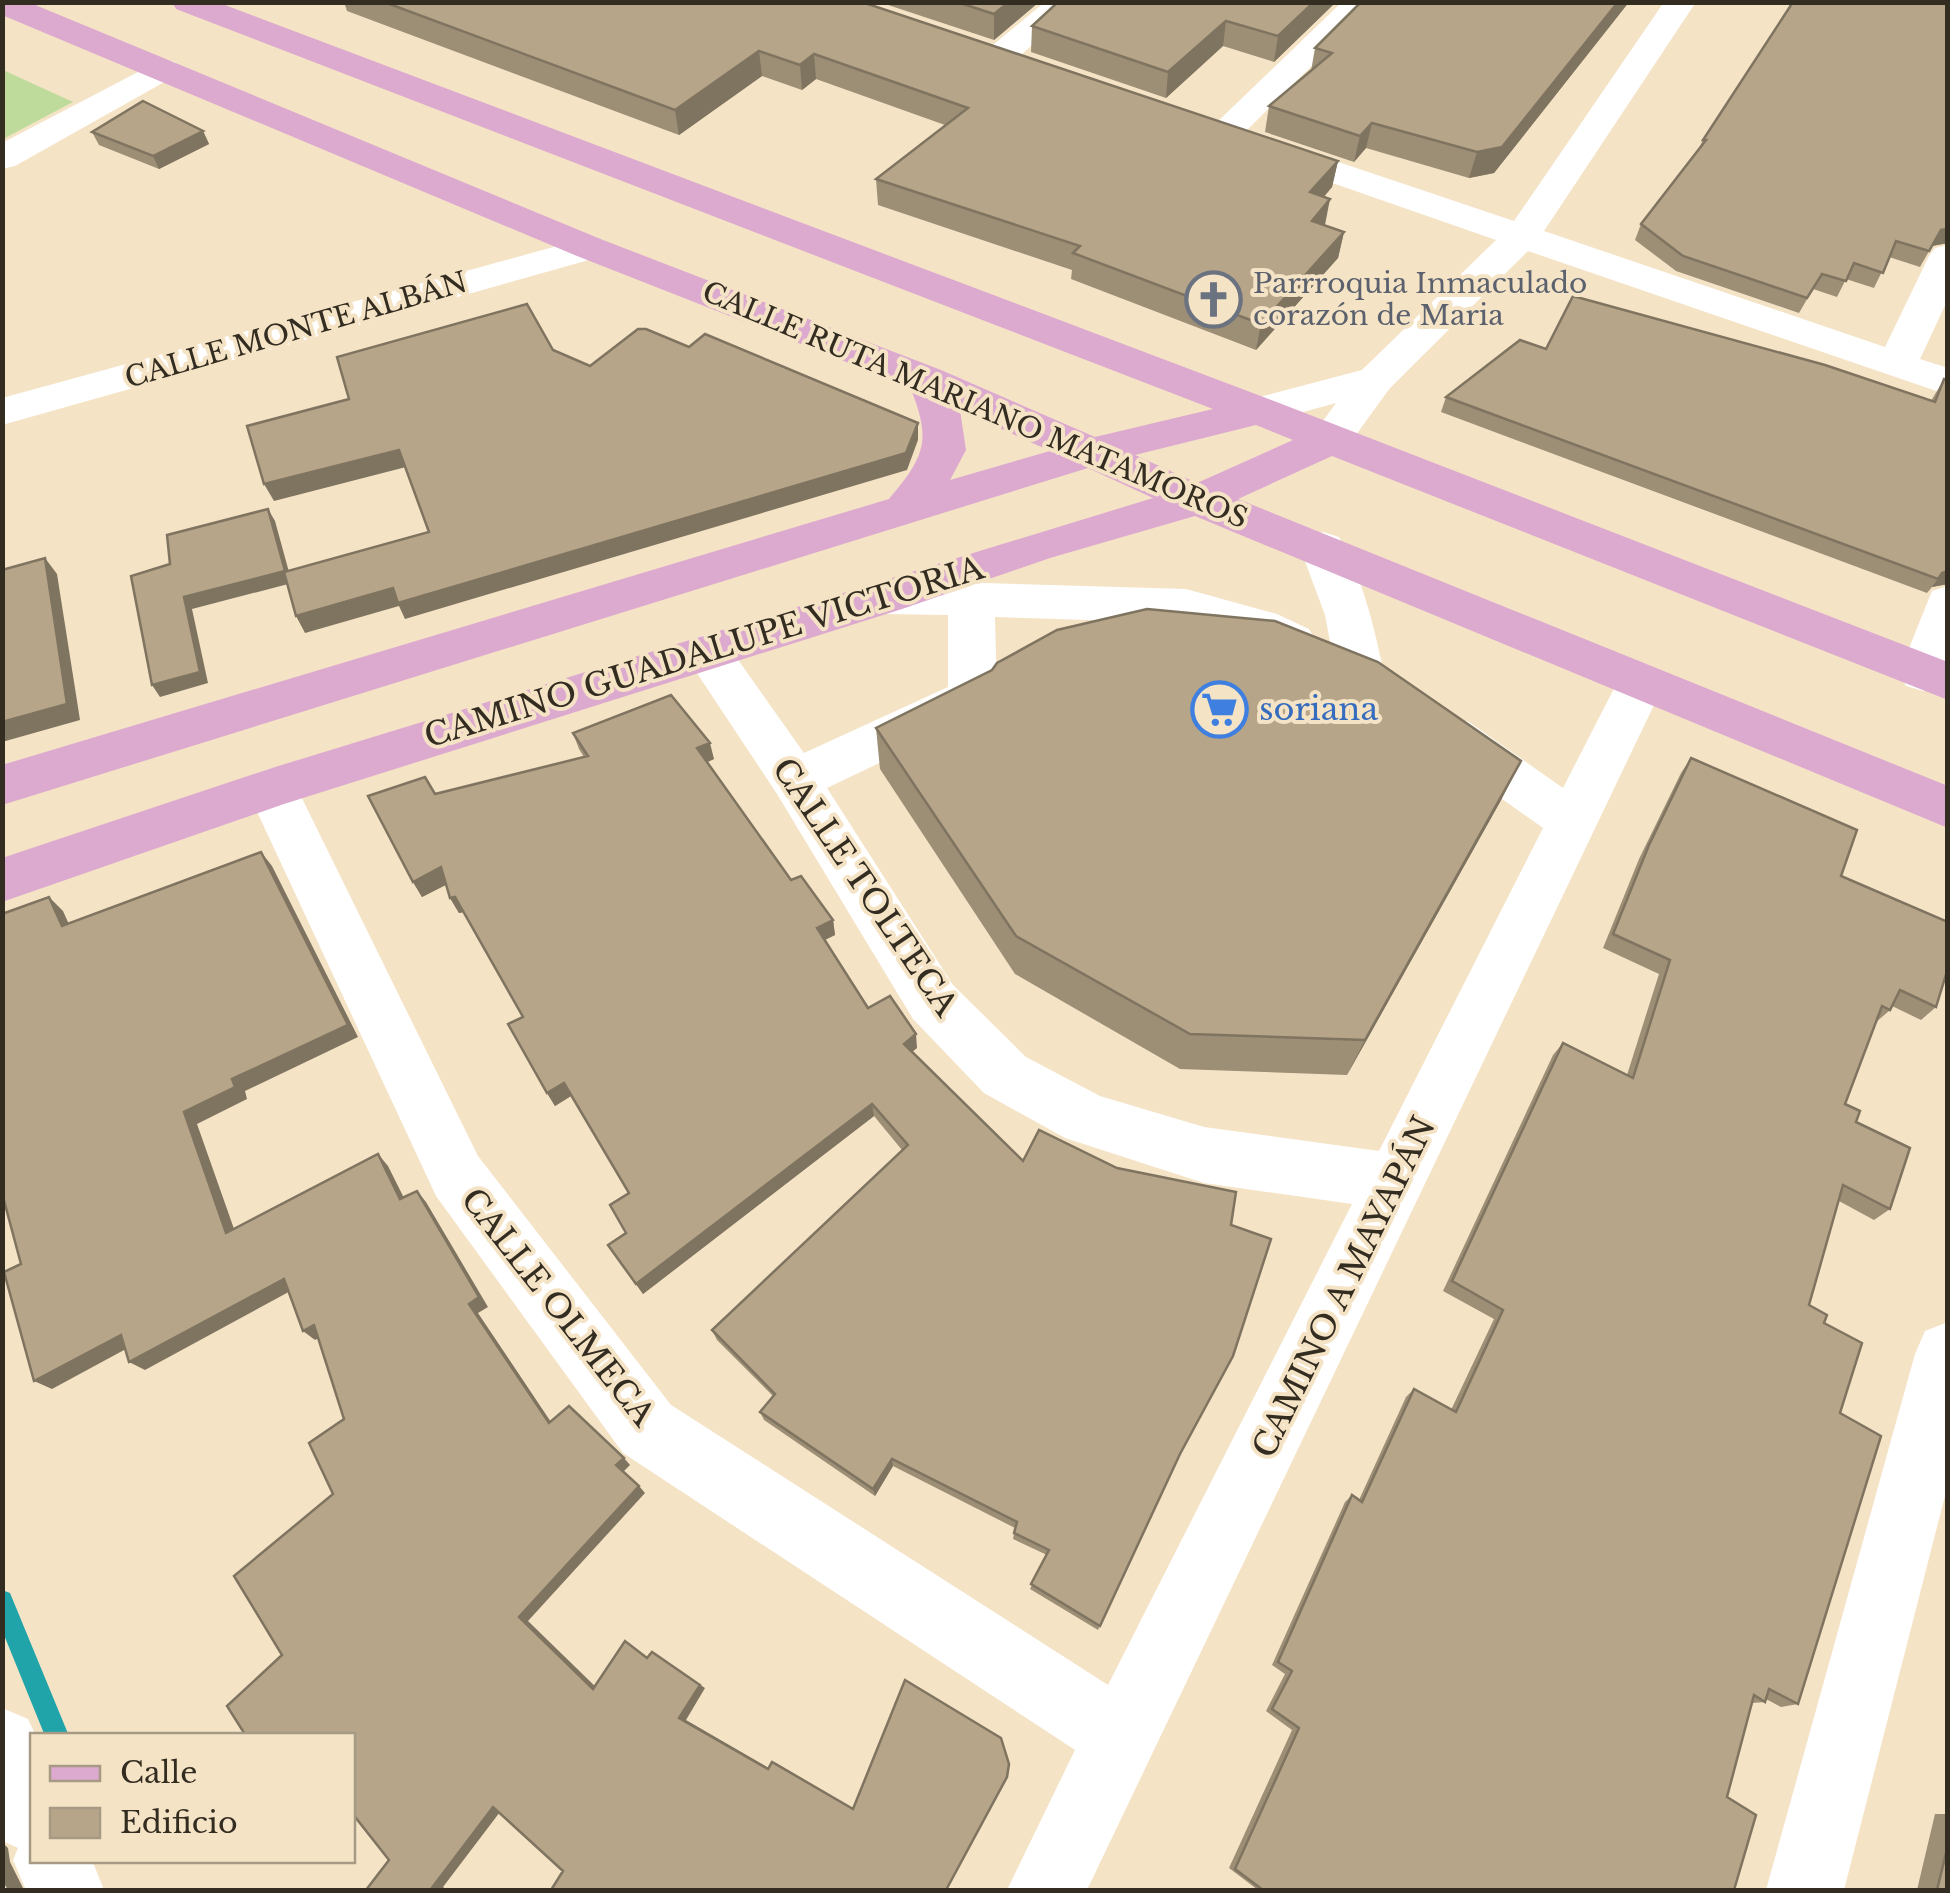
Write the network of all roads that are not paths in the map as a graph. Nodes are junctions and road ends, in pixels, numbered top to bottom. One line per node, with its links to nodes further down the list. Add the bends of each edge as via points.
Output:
1 (187, 2): 20 (main road)
2 (1065, 2): 7 (street)
3 (1361, 2): 11 (street)
4 (1680, 2): 13 (street, CAMINO GUADALUPE VICTORIA)
5 (2, 4): 8 (main road, CALLE RUTA MARIANO MATAMOROS)
6 (962, 44): 7 (street)
7 (1000, 56): 9 (street)
8 (163, 69): 12 (street); 14 (main road, CALLE RUTA MARIANO MATAMOROS)
9 (1038, 69)
10 (1186, 121): 11 (street)
11 (1224, 134): 13 (street)
12 (2, 158)
13 (1522, 236): 16 (street); 18 (street, CAMINO GUADALUPE VICTORIA)
14 (590, 248): 17 (main road, CALLE RUTA MARIANO MATAMOROS); 21 (street, CALLE MONTE ALBÁN)
15 (1948, 256): 16 (street)
16 (1897, 364): 19 (street)
17 (927, 379): 23 (main road, CALLE RUTA MARIANO MATAMOROS); 25 (main road, via 945,419 948,445)
18 (1376, 379): 20 (street, CAMINO GUADALUPE VICTORIA); 22 (street, CAMINO GUADALUPE VICTORIA)
19 (1948, 382)
20 (1259, 410): 22 (main road); 23 (main road, CAMINO GUADALUPE VICTORIA)
21 (2, 412)
22 (1330, 440): 24 (main road, CAMINO GUADALUPE VICTORIA); 31 (main road)
23 (1093, 452): 24 (main road, CALLE RUTA MARIANO MATAMOROS); 25 (main road, CAMINO GUADALUPE VICTORIA)
24 (1197, 500): 26 (main road, CALLE RUTA MARIANO MATAMOROS); 27 (main road, CAMINO GUADALUPE VICTORIA)
25 (903, 512): 35 (main road, CAMINO GUADALUPE VICTORIA)
26 (1323, 548): 32 (main road, CALLE RUTA MARIANO MATAMOROS); 33 (street, via 1348,616)
27 (886, 597): 28 (street); 30 (main road, CAMINO GUADALUPE VICTORIA)
28 (971, 601): 33 (street, via 1186,606 1260,626); 34 (street, via 992,698)
29 (1948, 602): 31 (street)
30 (706, 652): 34 (street, CALLE TOLTECA); 36 (main road, CAMINO GUADALUPE VICTORIA)
31 (1935, 677)
32 (1640, 682): 37 (main road, CALLE RUTA MARIANO MATAMOROS); 38 (street, CAMINO A MAYAPÁN)
33 (1347, 683): 38 (street, via 1409,705)
34 (795, 780): 40 (street, CALLE TOLTECA, via 934,1002 1006,1075 1086,1119 1204,1154)
35 (2, 785)
36 (272, 788): 39 (main road, CAMINO GUADALUPE VICTORIA); 42 (street, CALLE OLMECA, via 458,1176 648,1430)
37 (1948, 808)
38 (1571, 822): 40 (street, CAMINO A MAYAPÁN)
39 (2, 880)
40 (1396, 1182): 42 (street, CAMINO A MAYAPÁN)
41 (1948, 1354): 48 (street)
42 (1121, 1738): 47 (street, CAMINO A MAYAPÁN)
43 (2, 1745): 44 (street)
44 (30, 1809)
45 (53, 1863): 46 (street)
46 (66, 1890)
47 (1046, 1890)
48 (1806, 1890)

